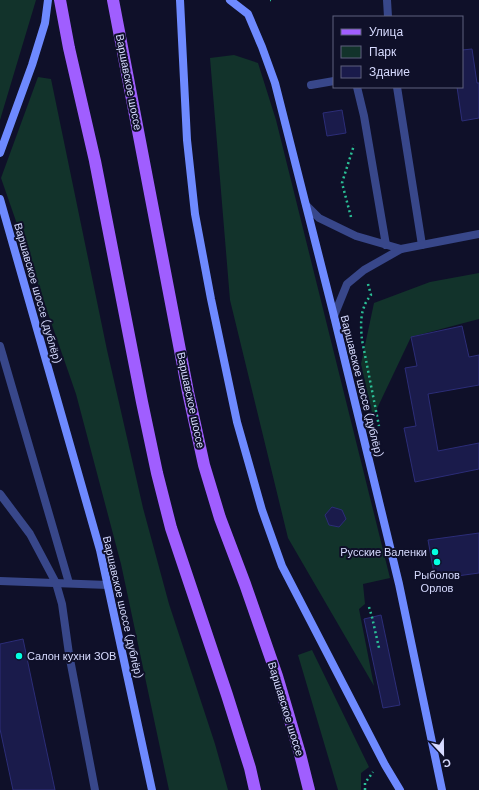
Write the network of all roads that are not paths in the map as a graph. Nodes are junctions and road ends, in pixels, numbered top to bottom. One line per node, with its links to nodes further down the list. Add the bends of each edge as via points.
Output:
1 (48, 0): 12 (main road, via 45,23 32,65)
2 (60, 0): 28 (main road, via 95,161 158,480)
3 (113, 0): 29 (main road, Варшавское шоссе, via 204,465 220,518 277,676)
4 (180, 0): 30 (main road, via 187,140 195,214 237,422 262,510 282,566)
5 (230, 0): 14 (main road, Варшавское шоссе (дублёр), via 248,14 262,47 275,84)
6 (387, 0): 7 (street)
7 (388, 16)
8 (333, 81): 9 (street)
9 (311, 85)
10 (357, 88): 16 (street)
11 (397, 88): 17 (street)
12 (0, 153)
13 (0, 199): 25 (main road, Варшавское шоссе (дублёр))
14 (307, 206): 16 (street, via 319,218 356,236); 19 (main road, Варшавское шоссе (дублёр))
15 (479, 234): 17 (street)
16 (386, 245): 18 (street)
17 (422, 245): 18 (street)
18 (401, 249): 19 (street, via 364,270 347,284)
19 (334, 316): 31 (main road, Варшавское шоссе (дублёр), via 399,584)
20 (0, 346): 24 (street)
21 (0, 494): 23 (street, via 30,534)
22 (0, 581): 23 (street)
23 (56, 583): 24 (street); 26 (street, via 62,604)
24 (69, 583): 25 (street)
25 (108, 585): 27 (main road, Варшавское шоссе (дублёр))
26 (95, 790)
27 (152, 790)
28 (255, 790)
29 (309, 790)
30 (400, 790)
31 (442, 790)

